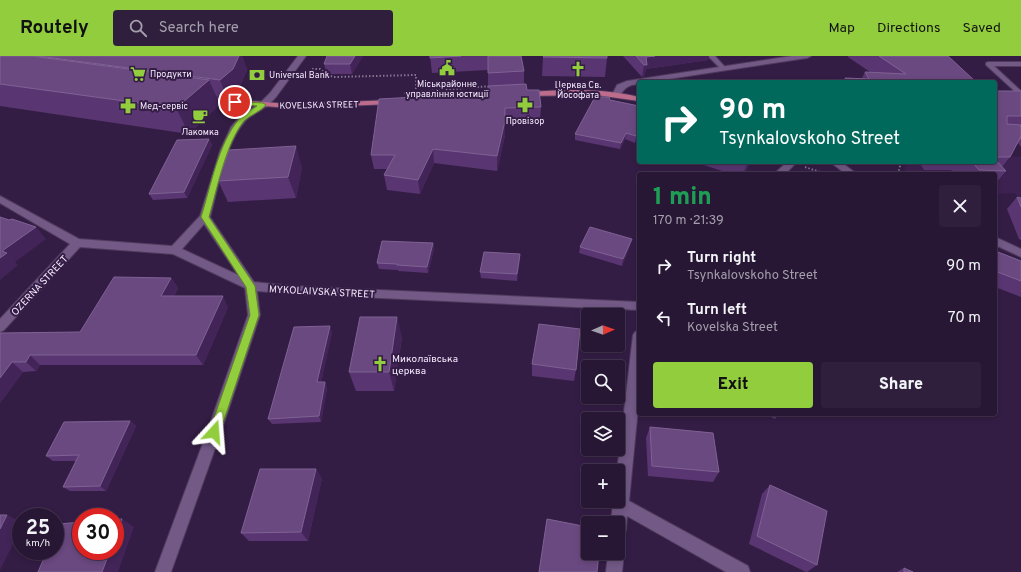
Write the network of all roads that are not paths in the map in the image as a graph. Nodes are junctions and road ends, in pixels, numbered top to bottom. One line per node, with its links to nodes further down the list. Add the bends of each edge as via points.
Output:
1 (302, 56): 14 (street, via 274,95)
2 (710, 56): 5 (lane)
3 (806, 56): 5 (street)
4 (1021, 64): 10 (lane, via 988,64)
5 (723, 68): 6 (street)
6 (646, 80)
7 (637, 81): 9 (street, via 620,87)
8 (515, 95): 9 (main road, via 570,92)
9 (616, 95): 12 (main road)
10 (1021, 95)
11 (197, 98): 14 (main road, KOVELSKA STREET)
12 (637, 99)
13 (405, 101): 14 (main road, KOVELSKA STREET, via 319,106)
14 (263, 105): 22 (street, via 243,119 234,130)
15 (997, 138): 16 (main road)
16 (1021, 138)
17 (790, 164): 19 (street)
18 (838, 164): 20 (street)
19 (781, 172)
20 (849, 172)
21 (0, 199): 24 (street, MYKOLAIVSKA STREET)
22 (205, 217): 25 (street); 27 (street)
23 (997, 242): 26 (street)
24 (77, 243): 25 (street, MYKOLAIVSKA STREET); 29 (street, OZERNA STREET)
25 (175, 250): 27 (street, MYKOLAIVSKA STREET)
26 (1021, 253)
27 (250, 286): 28 (street, MYKOLAIVSKA STREET); 34 (street, via 254,315)
28 (637, 306)
29 (0, 327)
30 (637, 353): 31 (street)
31 (624, 464)
32 (625, 507): 36 (street)
33 (615, 560): 35 (street)
34 (163, 572)
35 (614, 572)
36 (742, 572)

